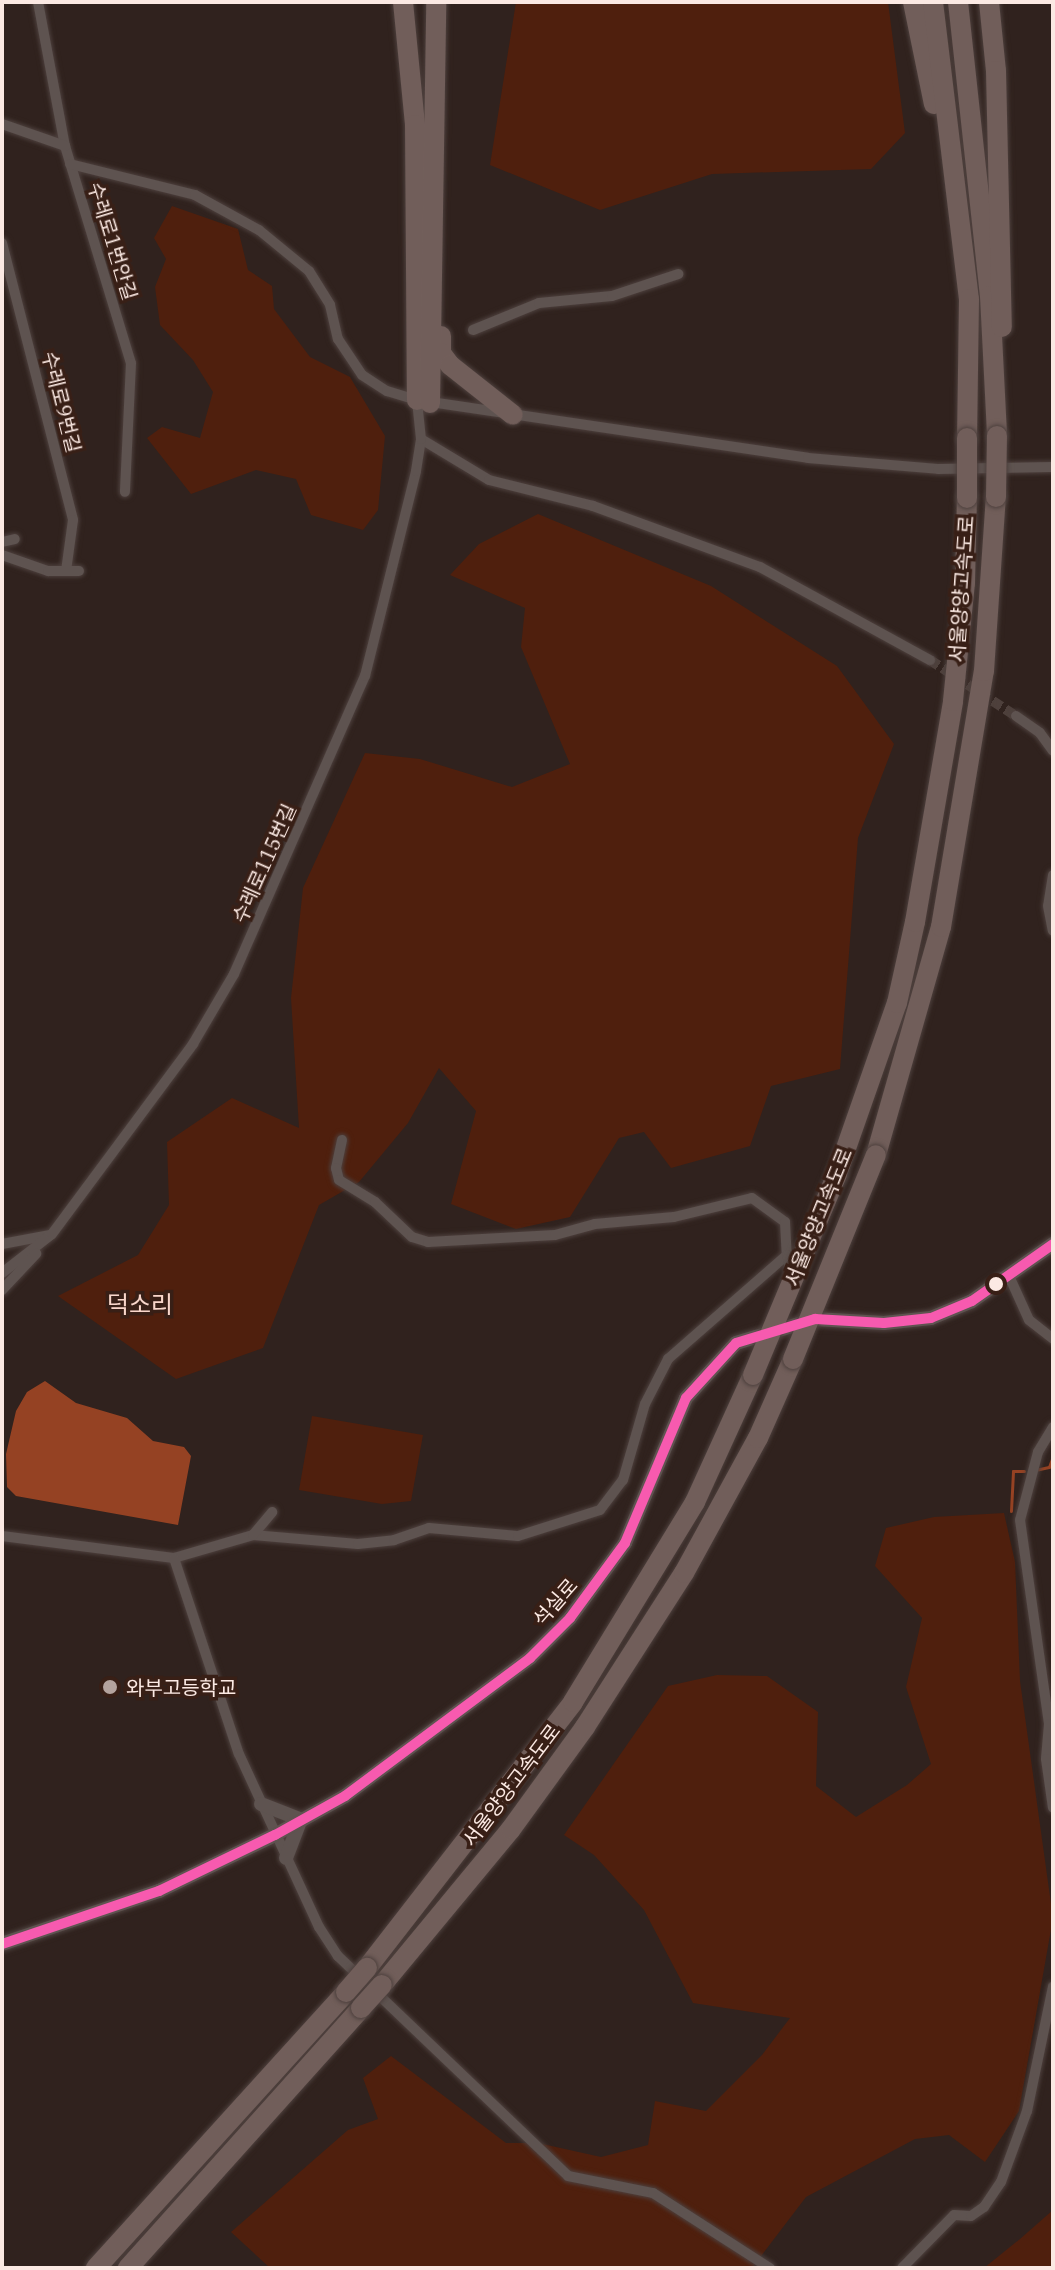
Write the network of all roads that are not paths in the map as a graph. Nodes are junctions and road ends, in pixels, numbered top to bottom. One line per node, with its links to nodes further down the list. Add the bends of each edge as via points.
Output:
1 (38, 2): 9 (street, 수레로1번안길)
2 (401, 2): 17 (highway, via 415,125)
3 (913, 2): 12 (highway)
4 (933, 2): 12 (highway, 서울양양고속도로)
5 (958, 2): 16 (highway, 서울양양고속도로)
6 (989, 2): 16 (highway, via 1005,296)
7 (434, 4): 14 (highway)
8 (2, 124): 9 (street)
9 (65, 146): 10 (street, 수레로1번안길)
10 (70, 164): 17 (street, via 195,195 259,230 309,271 330,305 338,339 362,375 387,391); 21 (street, 수레로1번안길, via 131,363)
11 (2, 243): 25 (street, 수레로9번길, via 73,520)
12 (963, 245): 54 (highway, 서울양양고속도로, bridge, via 972,364 965,583 953,701 915,922 897,1003 837,1174 753,1375 695,1502 573,1702 367,1968)
13 (678, 274): 15 (street, via 612,296 539,303)
14 (435, 297): 17 (highway); 18 (highway, via 441,353 468,382)
15 (473, 330)
16 (996, 387): 55 (highway, 서울양양고속도로, bridge, via 996,497 984,671 941,927 876,1155 758,1438 684,1573 594,1714 511,1829 382,1985)
17 (424, 401): 18 (street); 19 (street, 수레로115번길)
18 (513, 415): 20 (street, via 808,458 938,469)
19 (421, 439): 27 (street, via 489,480 593,506 760,567); 33 (street, 수레로115번길, via 403,537 365,676 234,974 193,1044)
20 (1053, 467)
21 (125, 492)
22 (15, 539): 23 (street)
23 (2, 542)
24 (2, 555): 25 (street, via 48,571)
25 (66, 571): 26 (street)
26 (79, 571)
27 (930, 660)
28 (1016, 716): 29 (street, via 1040,733)
29 (1053, 751)
30 (1053, 875): 31 (street, via 1048,906)
31 (1053, 931)
32 (342, 1140): 36 (street, via 339,1180 375,1202 404,1232 428,1242 555,1235 595,1224 674,1217 752,1198 785,1222)
33 (50, 1236): 34 (street); 37 (street, 수레로115번길); 39 (street)
34 (2, 1244)
35 (1053, 1244): 38 (main road, 석실로)
36 (787, 1255): 40 (street, via 795,1284 787,1315); 44 (street, via 668,1359 645,1404 623,1480 600,1510 518,1536 429,1528 394,1540 358,1544)
37 (2, 1273)
38 (1010, 1278): 40 (main road, 석실로, via 931,1318); 41 (street, via 1029,1320)
39 (2, 1290)
40 (790, 1324): 49 (main road, 석실로, via 736,1343 699,1378 625,1543 548,1641 356,1788)
41 (1053, 1339)
42 (1053, 1427): 48 (street, via 1038,1452 1020,1520 1049,1724 1046,1759)
43 (272, 1512): 44 (street)
44 (253, 1535): 46 (street)
45 (2, 1536): 46 (street)
46 (174, 1558): 47 (street)
47 (261, 1804): 49 (main road); 50 (street)
48 (1053, 1808)
49 (302, 1820): 50 (main road, 석실로); 51 (main road)
50 (275, 1835): 51 (street); 52 (main road, 석실로, via 159,1891)
51 (286, 1858): 56 (street, via 338,1956 396,2018 568,2176 653,2193)
52 (2, 1944)
53 (1053, 1987): 57 (street, via 1027,2111 1001,2182 984,2207 971,2216 954,2215)
54 (96, 2268)
55 (128, 2268)
56 (770, 2268)
57 (902, 2268)

